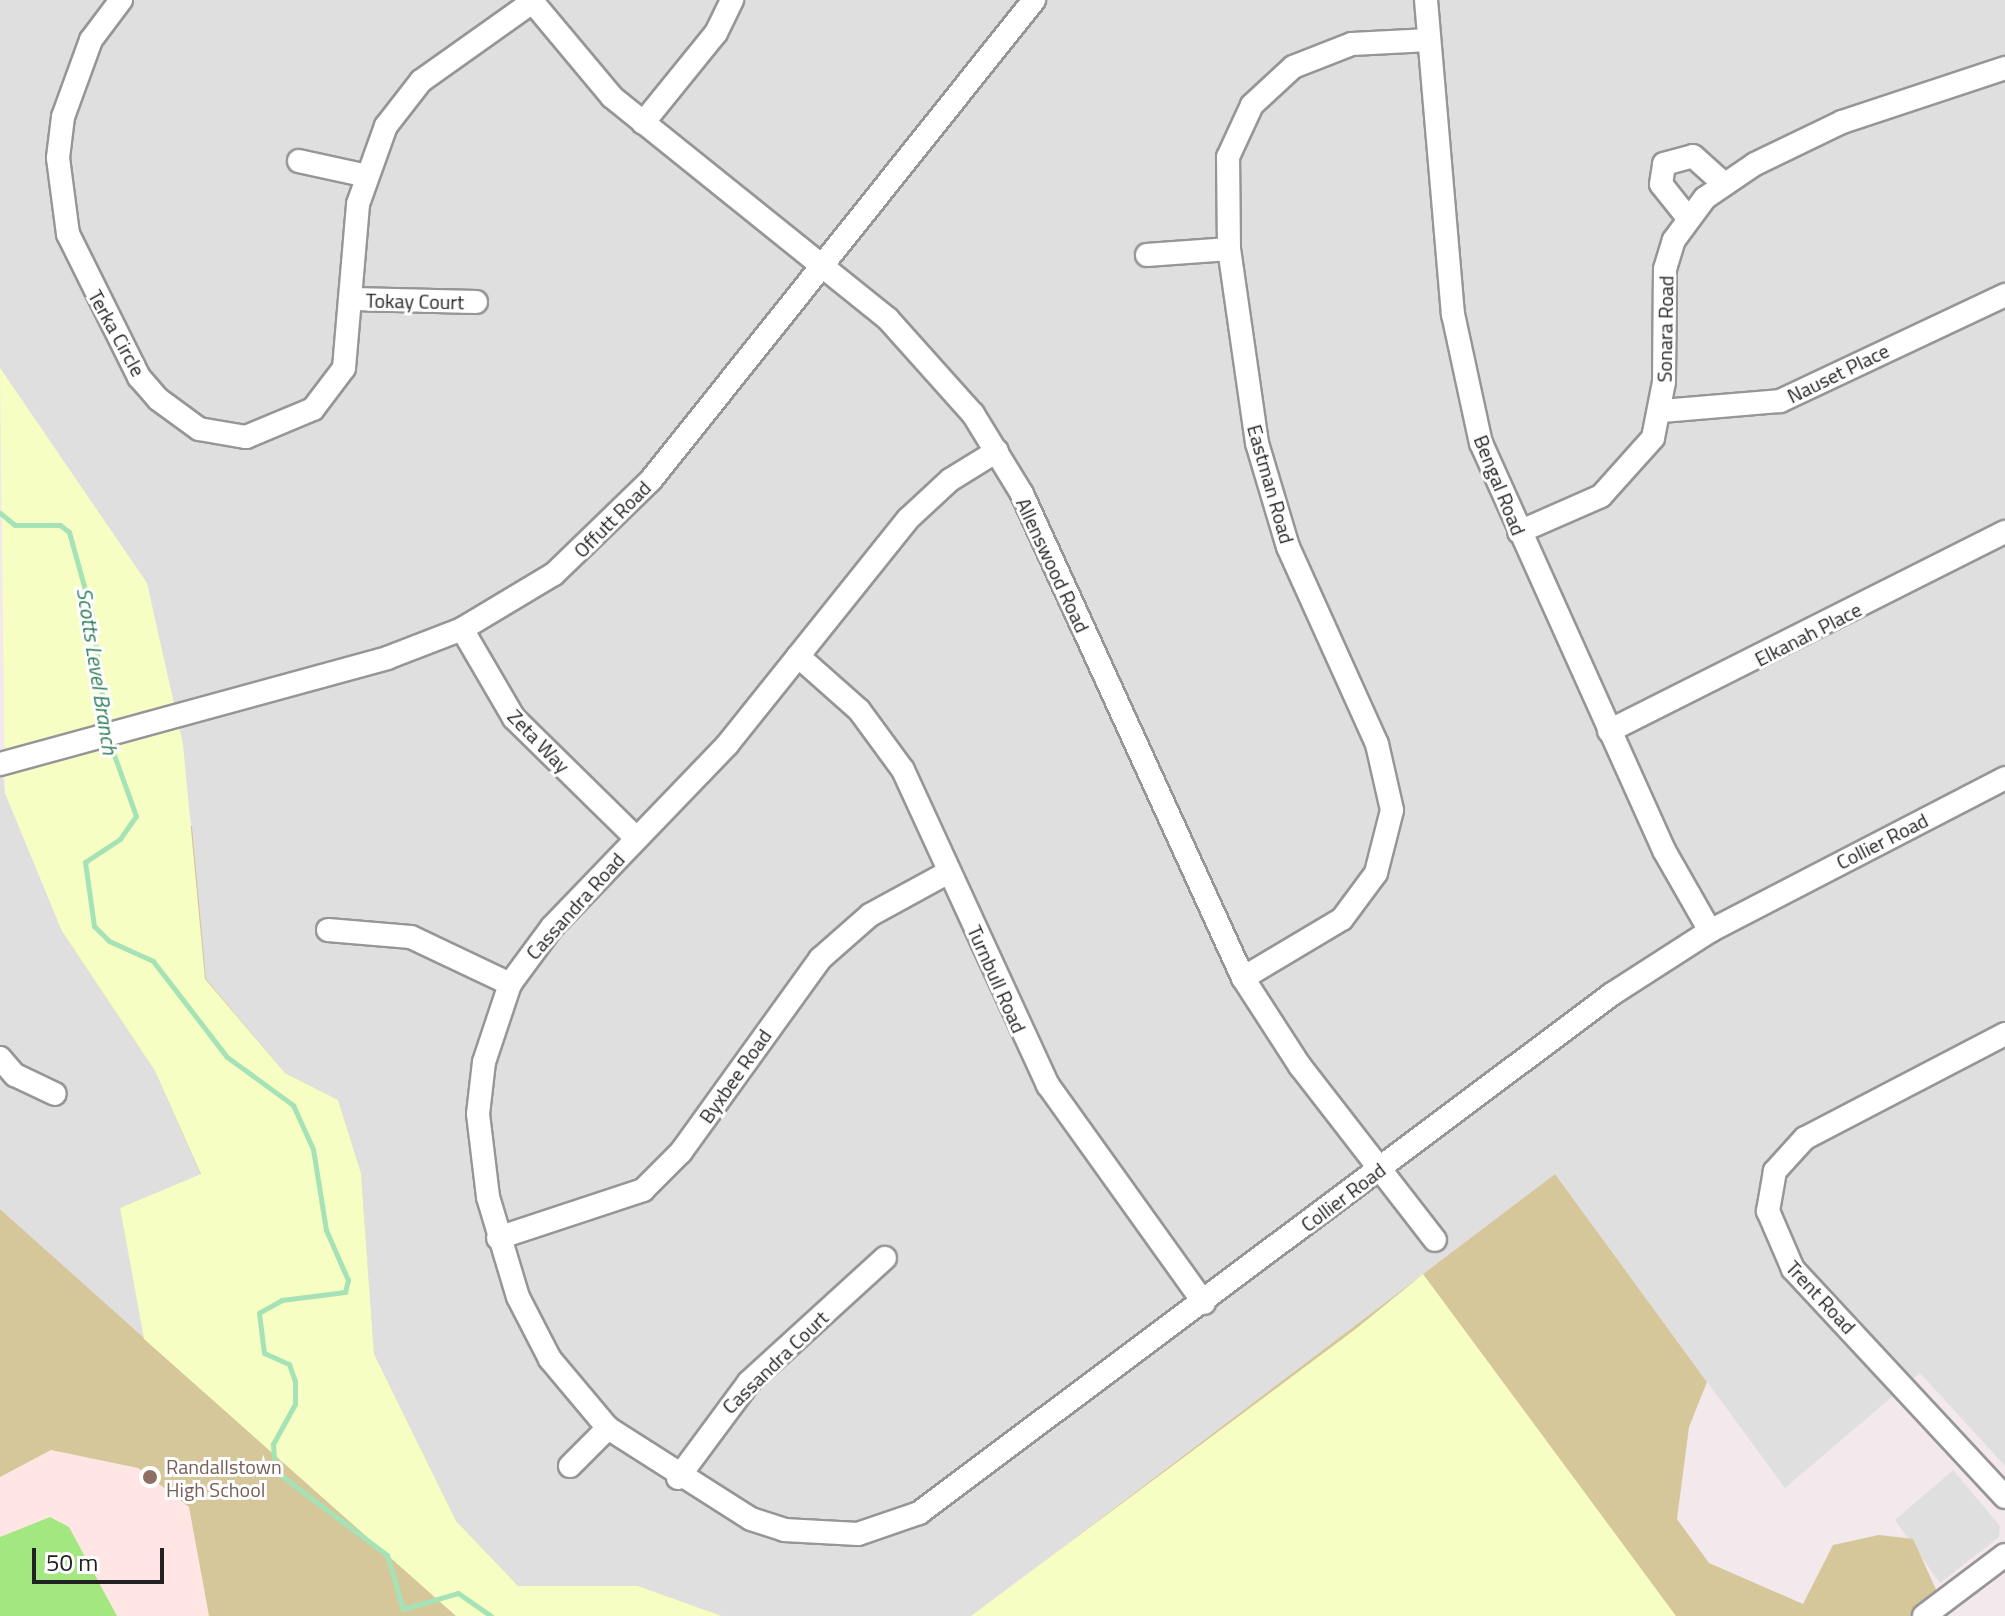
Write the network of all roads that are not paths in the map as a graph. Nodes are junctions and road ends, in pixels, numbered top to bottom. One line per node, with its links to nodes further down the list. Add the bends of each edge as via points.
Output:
1 (121, 0): 17 (street, Terka Circle, via 76,75 58,158 72,245 139,377 199,429 269,433 333,388 351,343)
2 (732, 0): 8 (street, via 716,33)
3 (1034, 0): 15 (street, Offutt Road)
4 (1426, 0): 6 (street, Bengal Road)
5 (532, 1): 8 (street, Allenswood Road, via 583,67); 10 (street, Terka Circle, via 421,81 386,126)
6 (1429, 40): 13 (street, Eastman Road, via 1321,51 1271,84 1236,128 1228,157); 21 (street, Bengal Road, via 1460,361 1481,443)
7 (2005, 68): 11 (street, Sonara Road, via 1882,105)
8 (643, 123): 15 (street, Allenswood Road)
9 (299, 161): 10 (street)
10 (363, 175): 17 (street, Terka Circle)
11 (1723, 183): 12 (street, Sonara Road); 12 (street, via 1693,156 1664,164 1661,184)
12 (1688, 218): 19 (street, Sonara Road, via 1674,240 1661,294)
13 (1229, 249): 14 (street); 32 (street, Eastman Road, via 1257,443 1288,547 1377,744 1392,810 1376,873 1342,919)
14 (1147, 255)
15 (821, 264): 20 (street, Allenswood Road, via 917,347); 23 (street, Offutt Road, via 619,516 554,574)
16 (2005, 295): 19 (street, Nauset Place, via 1780,401)
17 (354, 299): 18 (street, Tokay Court)
18 (476, 302)
19 (1661, 411): 21 (street, Sonara Road, via 1625,478 1578,510)
20 (997, 451): 24 (street, Cassandra Road, via 928,497); 32 (street, Allenswood Road)
21 (1519, 532): 25 (street, Bengal Road)
22 (2005, 532): 25 (street, Elkanah Place)
23 (462, 629): 26 (street, Offutt Road, via 341,672); 28 (street, Zeta Way, via 514,718)
24 (798, 656): 28 (street, Cassandra Road, via 727,745); 29 (street, Turnbull Road, via 879,733)
25 (1609, 731): 31 (street, Bengal Road)
26 (0, 764)
27 (2005, 778): 31 (street, Collier Road)
28 (636, 838): 33 (street, Cassandra Road, via 552,927)
29 (949, 872): 38 (street, Byxbee Road, via 882,907 820,959 681,1152 643,1190); 41 (street, Turnbull Road, via 1048,1085)
30 (328, 930): 33 (street, via 411,937)
31 (1710, 931): 37 (street, Collier Road, via 1612,994)
32 (1243, 978): 37 (street, Allenswood Road)
33 (510, 984): 38 (street, Cassandra Road, via 484,1062 478,1114)
34 (2005, 1034): 45 (street, Trent Road, via 1805,1138 1775,1171 1768,1211 1793,1269)
35 (0, 1058): 36 (street, via 15,1075)
36 (55, 1094)
37 (1380, 1169): 39 (street, Allenswood Road); 41 (street, Collier Road)
38 (498, 1238): 42 (street, Cassandra Road, via 544,1349)
39 (1435, 1240)
40 (885, 1258): 44 (street, Cassandra Court, via 749,1382)
41 (1204, 1303): 44 (street, Collier Road, via 950,1495 891,1526 858,1534 784,1530 722,1506)
42 (608, 1428): 43 (street); 44 (street, Cassandra Road)
43 (570, 1466)
44 (678, 1478)
45 (2005, 1497)
46 (2005, 1555): 47 (street)
47 (1924, 1616)

